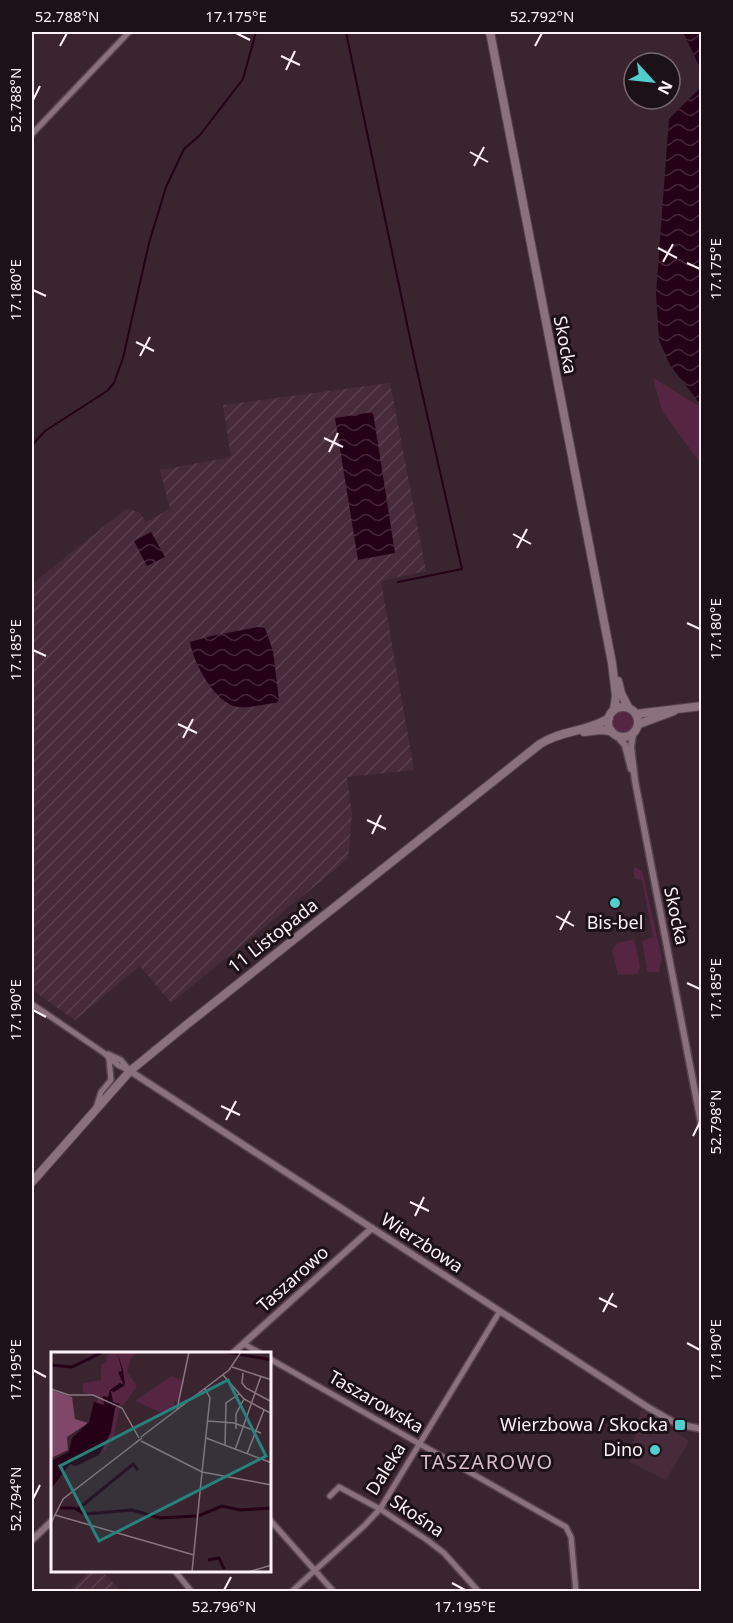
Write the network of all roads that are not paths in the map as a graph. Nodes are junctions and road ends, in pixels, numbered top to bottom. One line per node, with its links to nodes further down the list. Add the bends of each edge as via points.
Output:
1 (129, 32): 3 (street)
2 (490, 32): 4 (main road, Skocka)
3 (32, 134)
4 (612, 663): 6 (main road, Skocka); 7 (main road, Skocka)
5 (702, 706): 8 (main road)
6 (628, 707): 7 (main road); 9 (main road)
7 (614, 710): 10 (main road)
8 (675, 710): 9 (main road); 11 (main road)
9 (636, 714): 11 (main road)
10 (609, 718): 12 (main road); 14 (main road, 11 Listopada)
11 (639, 724): 13 (main road)
12 (615, 734): 13 (main road); 14 (main road, 11 Listopada, via 600,730); 15 (street, Skocka, via 625,745)
13 (633, 734): 15 (street, Skocka)
14 (553, 737): 18 (main road, 11 Listopada)
15 (635, 781): 19 (street, Skocka)
16 (32, 1004): 17 (street)
17 (107, 1055): 18 (street, via 121,1059); 20 (street, via 111,1080)
18 (130, 1071): 20 (main road, 11 Listopada); 23 (street, Wierzbowa)
19 (700, 1108): 21 (street, Skocka)
20 (95, 1109): 22 (main road, 11 Listopada)
21 (701, 1126)
22 (32, 1182)
23 (372, 1228): 24 (street, Wierzbowa); 25 (street, Taszarowo)
24 (500, 1311): 29 (street, Wierzbowa, via 664,1418); 30 (street, Daleka)
25 (243, 1344): 26 (street, Taszarowo); 27 (street)
26 (234, 1352)
27 (258, 1352)
28 (272, 1360): 30 (street, Taszarowska)
29 (702, 1429)
30 (419, 1444): 32 (street, Daleka); 42 (street, Taszarowska, via 566,1527 571,1537)
31 (330, 1496): 32 (street, Skośna, via 339,1487)
32 (380, 1509): 36 (street, Daleka); 41 (street, Skośna, via 444,1553)
33 (51, 1522): 35 (street)
34 (272, 1522): 36 (street)
35 (32, 1540)
36 (315, 1571): 39 (street, Daleka); 40 (street)
37 (176, 1572): 38 (street)
38 (192, 1592)
39 (291, 1592)
40 (334, 1592)
41 (479, 1592)
42 (576, 1592)

